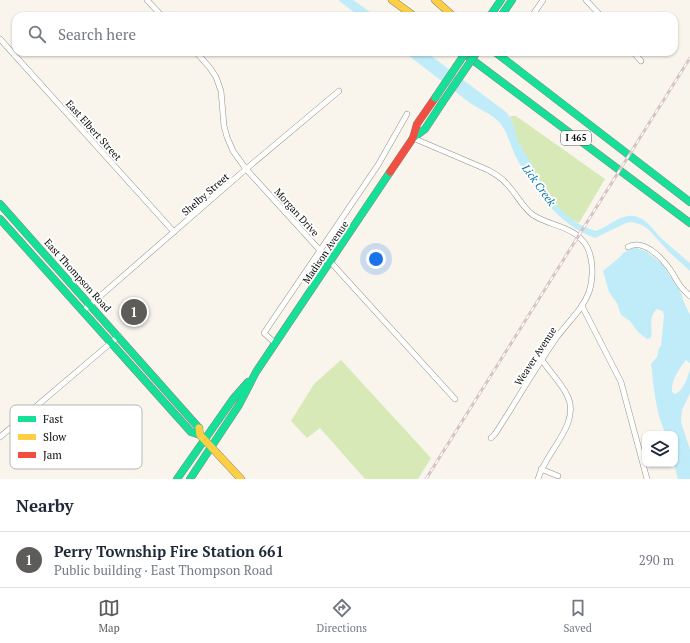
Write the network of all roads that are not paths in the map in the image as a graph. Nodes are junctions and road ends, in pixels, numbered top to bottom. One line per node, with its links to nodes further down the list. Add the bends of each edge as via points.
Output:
1 (147, 0): 8 (street)
2 (392, 0): 9 (main road)
3 (435, 0): 10 (main road)
4 (501, 0): 11 (main road)
5 (512, 0): 12 (main road)
6 (543, 0): 13 (street)
7 (586, 0): 14 (street)
8 (158, 12)
9 (408, 12)
10 (448, 12)
11 (493, 12)
12 (504, 12)
13 (535, 12)
14 (597, 12)
15 (0, 39): 16 (street, East Elbert Street)
16 (12, 52)
17 (15, 56): 33 (street, East Elbert Street)
18 (200, 56): 28 (street, Morgan Drive, via 216,77 221,91 227,137)
19 (463, 56): 27 (main road, Madison Avenue, bridge, via 417,124)
20 (467, 56): 32 (main road, I 465)
21 (474, 56): 27 (main road, Madison Avenue, bridge, via 425,129)
22 (500, 56): 29 (main road, I 465)
23 (637, 56): 24 (street)
24 (641, 61)
25 (339, 91): 28 (street, Shelby Street)
26 (407, 114): 35 (street, Madison Avenue, via 378,165)
27 (413, 138): 36 (main road, Madison Avenue); 39 (street, Weaver Avenue, via 493,173 505,182 532,214 583,240 592,270 588,296)
28 (246, 169): 33 (street, Shelby Street); 35 (street, Morgan Drive)
29 (690, 202)
30 (0, 204): 38 (main road, East Thompson Road)
31 (0, 219): 40 (main road, East Thompson Road)
32 (690, 223)
33 (174, 232): 38 (street, Shelby Street)
34 (628, 247): 37 (street, via 633,244 640,245 661,258)
35 (320, 250): 36 (street, Morgan Drive); 43 (street, Madison Avenue, via 264,333)
36 (330, 262): 43 (main road, Madison Avenue); 46 (street, Morgan Drive)
37 (690, 296)
38 (91, 304): 40 (street, Shelby Street); 41 (main road, East Thompson Road)
39 (582, 306): 44 (street, Weaver Avenue); 59 (street, via 620,380)
40 (83, 311): 42 (main road, East Thompson Road)
41 (119, 336): 42 (street); 50 (main road, East Thompson Road, via 198,424)
42 (111, 343): 47 (street); 50 (main road, East Thompson Road, via 191,432)
43 (275, 343): 45 (main road, Madison Avenue)
44 (542, 360): 51 (street, Weaver Avenue); 53 (street, via 568,396 571,411 570,421)
45 (253, 377): 50 (main road, Madison Avenue); 52 (main road, Madison Avenue)
46 (455, 399)
47 (38, 405)
48 (10, 429): 49 (street)
49 (0, 437)
50 (202, 437): 52 (main road, East Thompson Road); 55 (main road, Madison Avenue)
51 (491, 438)
52 (212, 448): 56 (main road, Madison Avenue); 57 (main road, East Thompson Road)
53 (541, 469): 54 (street); 58 (street)
54 (558, 476)
55 (177, 479)
56 (190, 479)
57 (241, 479)
58 (538, 479)
59 (647, 479)

